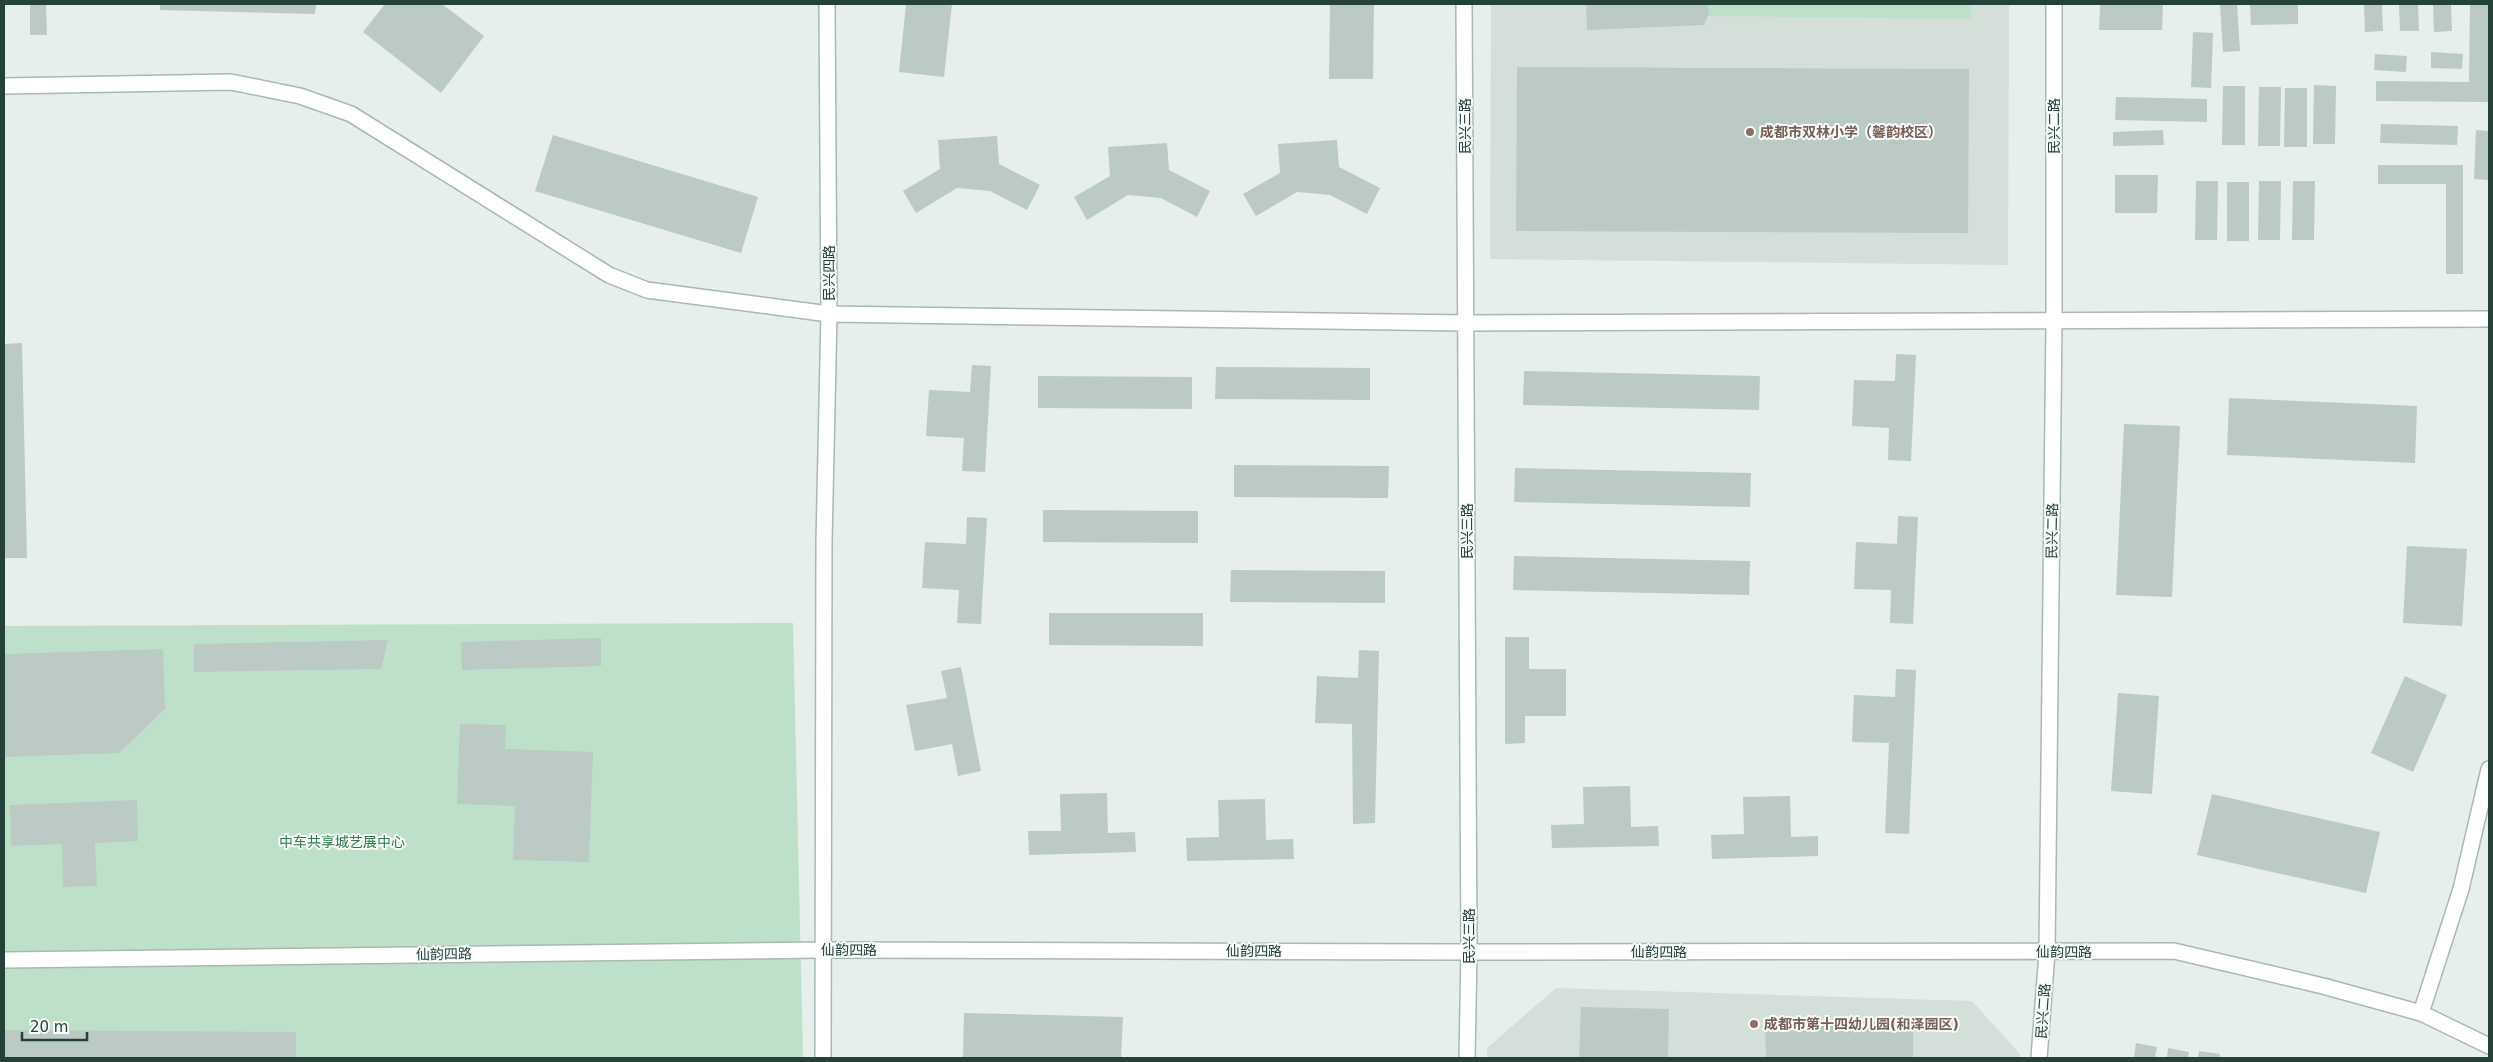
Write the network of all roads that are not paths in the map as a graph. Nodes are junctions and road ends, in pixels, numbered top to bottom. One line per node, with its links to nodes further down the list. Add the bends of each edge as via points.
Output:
1 (828, 4): 5 (street, 民兴四路)
2 (1464, 4): 8 (street, 民兴三路)
3 (2054, 4): 7 (street, 民兴二路)
4 (4, 86): 5 (street, via 231,82 300,96 351,114 616,278 646,290)
5 (829, 314): 8 (street); 10 (street, 民兴四路, via 824,542)
6 (2489, 319): 7 (street)
7 (2054, 321): 8 (street); 12 (street, 民兴二路)
8 (1466, 323): 11 (street, 民兴三路)
9 (2489, 769): 14 (street, via 2462,889)
10 (823, 950): 11 (street, 仙韵四路); 13 (street, 仙韵四路); 16 (street, 民兴四路)
11 (1469, 952): 12 (street, 仙韵四路); 17 (street, 民兴三路)
12 (2046, 952): 14 (street, 仙韵四路, via 2174,951 2324,986); 18 (street, 民兴二路)
13 (4, 960)
14 (2421, 1013): 15 (street, 仙韵四路)
15 (2489, 1046)
16 (823, 1058)
17 (1467, 1058)
18 (2038, 1058)

